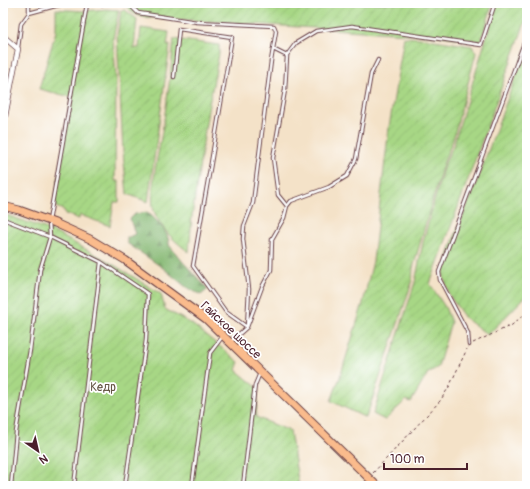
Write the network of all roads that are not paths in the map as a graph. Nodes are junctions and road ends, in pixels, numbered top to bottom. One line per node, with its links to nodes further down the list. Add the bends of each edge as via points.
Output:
1 (29, 3): 6 (lane)
2 (128, 3): 10 (lane, via 138,13 197,22 274,26 276,31)
3 (495, 3): 11 (lane, via 481,45 352,26 316,31 296,43)
4 (88, 4): 5 (lane); 6 (lane, via 59,5); 18 (lane)
5 (102, 4)
6 (29, 13): 9 (lane, via 21,24)
7 (527, 34): 24 (lane, via 439,272 440,280 468,333)
8 (3, 36): 9 (street)
9 (18, 49): 14 (street)
10 (273, 49): 11 (lane); 21 (lane, via 253,203 244,226 243,239 249,289)
11 (287, 56): 16 (lane, via 285,90 273,158 278,196)
12 (378, 60): 16 (lane, via 371,74 356,159 347,176 329,187 291,201)
13 (174, 77): 21 (lane, via 179,29 232,37 193,266 226,312)
14 (3, 127)
15 (3, 206): 18 (main road, Гайское шоссе)
16 (287, 206): 21 (lane, via 284,218 272,239 270,270)
17 (3, 220): 19 (lane)
18 (49, 221): 19 (lane); 22 (main road, Гайское шоссе, via 90,239 125,260 206,319)
19 (50, 237): 20 (lane); 26 (lane, via 40,270 16,432)
20 (101, 262): 27 (lane); 28 (lane, via 148,294 146,340)
21 (247, 327): 23 (lane)
22 (223, 336): 23 (main road, Гайское шоссе); 29 (lane, via 210,353)
23 (230, 342): 25 (main road, Гайское шоссе)
24 (469, 345)
25 (260, 372): 30 (lane, via 255,385); 31 (main road, Гайское шоссе)
26 (11, 486)
27 (74, 486)
28 (125, 486)
29 (192, 486)
30 (243, 486)
31 (376, 486)

